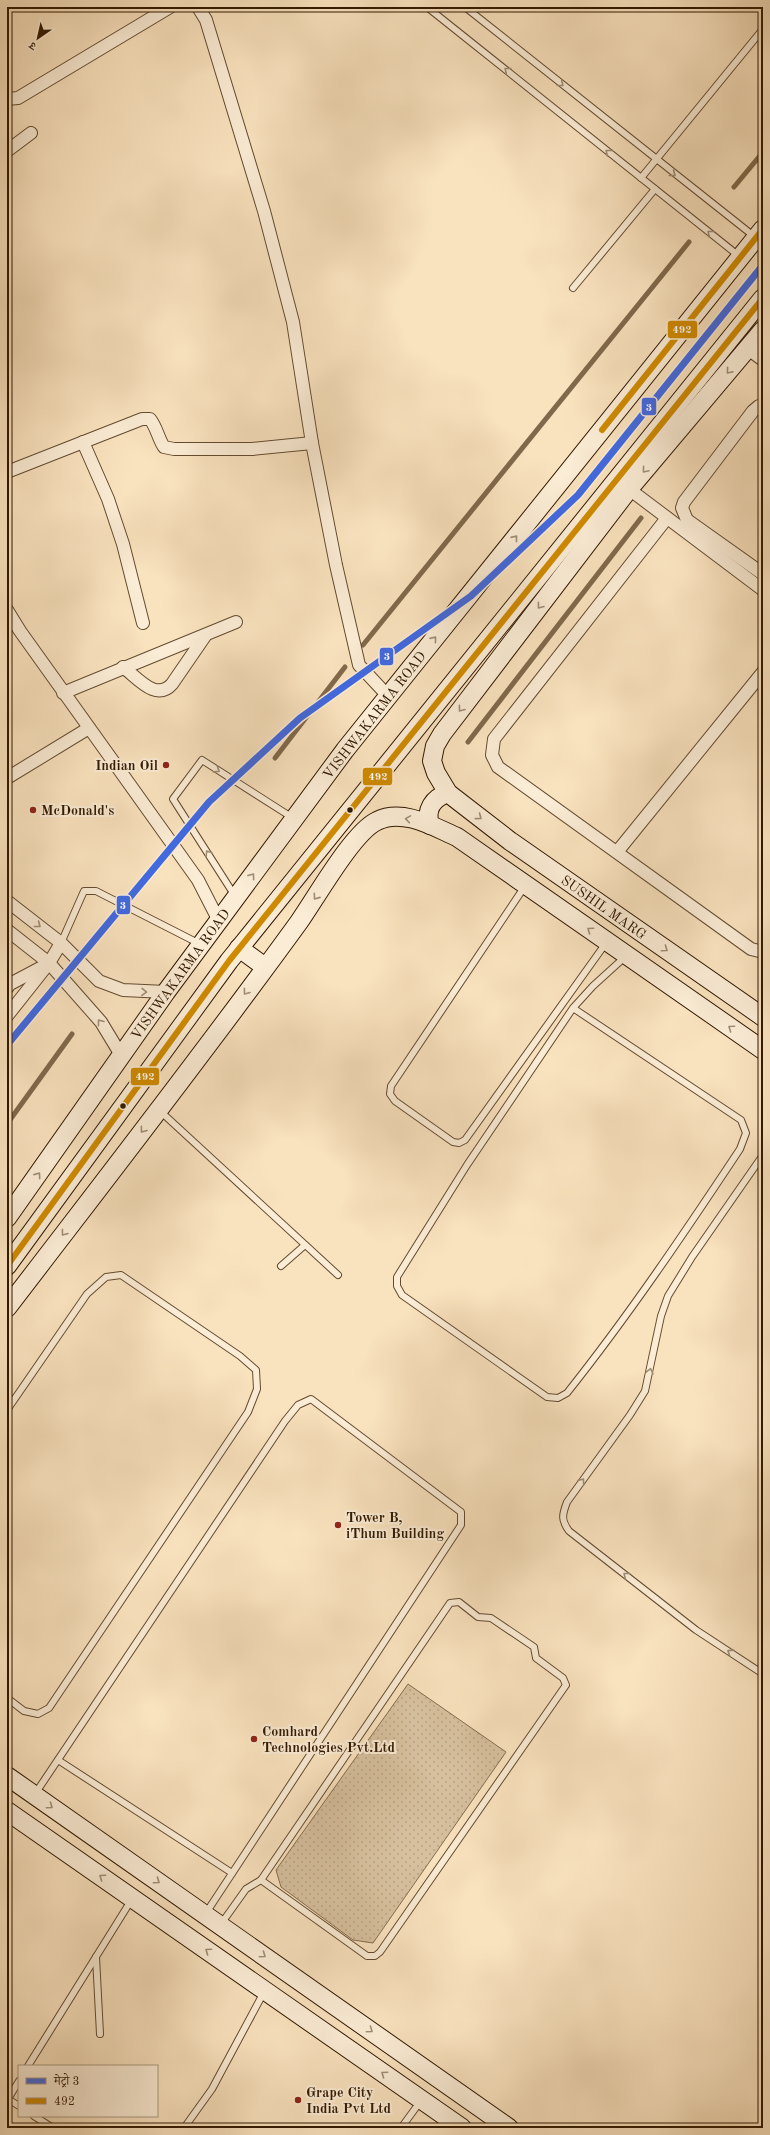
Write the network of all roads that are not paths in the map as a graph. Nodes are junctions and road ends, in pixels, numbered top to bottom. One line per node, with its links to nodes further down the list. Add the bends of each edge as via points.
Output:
1 (170, 7): 6 (street, via 18,98)
2 (198, 7): 21 (street, via 206,20 264,211 293,322)
3 (428, 7): 10 (lane, one-way to 3)
4 (465, 7): 9 (lane, one-way to 9)
5 (763, 29): 9 (lane)
6 (7, 99)
7 (31, 133): 8 (street)
8 (7, 151)
9 (656, 160): 10 (lane); 12 (lane, one-way to 12)
10 (641, 178): 11 (lane)
11 (655, 189): 13 (lane, one-way to 11); 14 (lane)
12 (759, 233): 13 (street, VISHWAKARMA ROAD)
13 (740, 257): 36 (street, VISHWAKARMA ROAD, one-way to 13)
14 (573, 288)
15 (763, 298): 25 (street)
16 (763, 330): 17 (street)
17 (748, 349): 18 (street); 23 (street, one-way to 23)
18 (763, 360)
19 (763, 406): 26 (street, via 753,411 682,508 686,520)
20 (83, 442): 21 (street, via 142,419 150,419 156,426 159,440 164,447 174,449 252,449); 22 (street); 31 (street, via 108,499 123,544)
21 (312, 442): 36 (street, via 336,565 360,664)
22 (7, 472)
23 (629, 490): 24 (street); 27 (street)
24 (667, 518): 28 (street); 44 (street, via 494,739 492,755 498,767)
25 (543, 571): 27 (street); 43 (street)
26 (763, 574)
27 (558, 581): 39 (street, one-way to 39, via 435,746 432,761)
28 (763, 590)
29 (7, 610): 35 (street)
30 (236, 622): 32 (street)
31 (143, 623)
32 (205, 636): 33 (street); 33 (street, via 172,684 161,693 154,691)
33 (123, 667): 35 (street)
34 (763, 672): 44 (street)
35 (63, 693): 37 (street)
36 (388, 696): 40 (street, VISHWAKARMA ROAD)
37 (88, 728): 38 (street); 48 (street, via 198,880)
38 (7, 778)
39 (448, 793): 41 (street, via 430,807 427,817); 62 (street, SUSHIL MARG, one-way to 62, via 510,841)
40 (294, 819): 46 (street, VISHWAKARMA ROAD, one-way to 40); 46 (lane, one-way to 40, via 173,799 202,760)
41 (430, 825): 42 (street, SUSHIL MARG, one-way to 42, via 417,820 390,817 378,820); 45 (street, SUSHIL MARG, via 457,837)
42 (367, 827): 43 (street); 57 (street, one-way to 57)
43 (330, 833): 53 (street)
44 (617, 852): 54 (street, via 751,949)
45 (526, 885): 50 (street, SUSHIL MARG, one-way to 45); 50 (lane, via 391,1086 390,1094 395,1101 440,1133 453,1142 465,1140)
46 (236, 898): 48 (street, VISHWAKARMA ROAD)
47 (7, 901): 51 (street, one-way to 51)
48 (219, 921): 52 (street, VISHWAKARMA ROAD)
49 (7, 930): 56 (street)
50 (607, 942): 55 (street, SUSHIL MARG)
51 (61, 943): 52 (lane, via 84,891 96,891); 56 (street); 59 (street, one-way to 59, via 99,980 109,986 123,990)
52 (201, 945): 59 (street, VISHWAKARMA ROAD)
53 (239, 948): 57 (street); 68 (street)
54 (763, 952)
55 (626, 955): 60 (lane); 63 (street, SUSHIL MARG, one-way to 55)
56 (49, 963): 58 (street); 61 (street); 64 (street, one-way to 56, via 101,1022)
57 (265, 967): 65 (street, one-way to 65)
58 (7, 988)
59 (166, 992): 64 (street, VISHWAKARMA ROAD)
60 (573, 1008): 60 (lane, via 467,1165 397,1277 397,1286 402,1295 547,1397 558,1398 567,1394 670,1256 736,1155 746,1133 741,1120)
61 (7, 1016)
62 (763, 1017)
63 (763, 1050)
64 (122, 1055): 67 (street, VISHWAKARMA ROAD, one-way to 64)
65 (159, 1110): 71 (lane); 75 (street, one-way to 75)
66 (763, 1155): 77 (lane, one-way to 66, via 696,1630 570,1531 563,1522 562,1513 567,1502 645,1391 661,1316 668,1296)
67 (22, 1197): 68 (street, via 19,1206 24,1217 36,1220); 69 (street, VISHWAKARMA ROAD)
68 (44, 1214): 72 (street)
69 (7, 1218)
70 (7, 1245): 72 (street, via 11,1250)
71 (305, 1245): 73 (lane); 74 (lane)
72 (7, 1265)
73 (281, 1266)
74 (338, 1275)
75 (7, 1308)
76 (7, 1410): 78 (lane, via 87,1294 106,1277 121,1275 240,1356 256,1370 257,1389 248,1412 49,1708 38,1714 24,1711)
77 (763, 1674)
78 (7, 1698)
79 (58, 1760): 81 (lane); 83 (lane); 83 (lane, via 285,1421 298,1405 311,1399 461,1512 461,1525)
80 (7, 1776): 81 (street)
81 (35, 1795): 86 (street, one-way to 86)
82 (7, 1811): 85 (street, one-way to 82)
83 (232, 1873): 86 (lane)
84 (261, 1880): 84 (lane, via 450,1603 459,1602 478,1617 490,1618 534,1647 536,1658 563,1678 566,1685 560,1694 375,1956 367,1956 360,1952); 87 (lane, via 246,1890)
85 (132, 1898): 88 (lane); 89 (street, one-way to 85)
86 (205, 1914): 87 (street)
87 (220, 1925): 100 (street, one-way to 100)
88 (96, 1957): 90 (lane); 91 (lane)
89 (264, 1990): 93 (street, one-way to 89); 97 (lane, via 212,2089)
90 (100, 2034)
91 (29, 2065)
92 (18, 2083): 94 (lane, via 8,2099)
93 (421, 2100): 98 (lane); 99 (street)
94 (18, 2105)
95 (36, 2117): 96 (lane)
96 (53, 2128)
97 (184, 2128)
98 (401, 2128)
99 (462, 2128)
100 (509, 2128)

